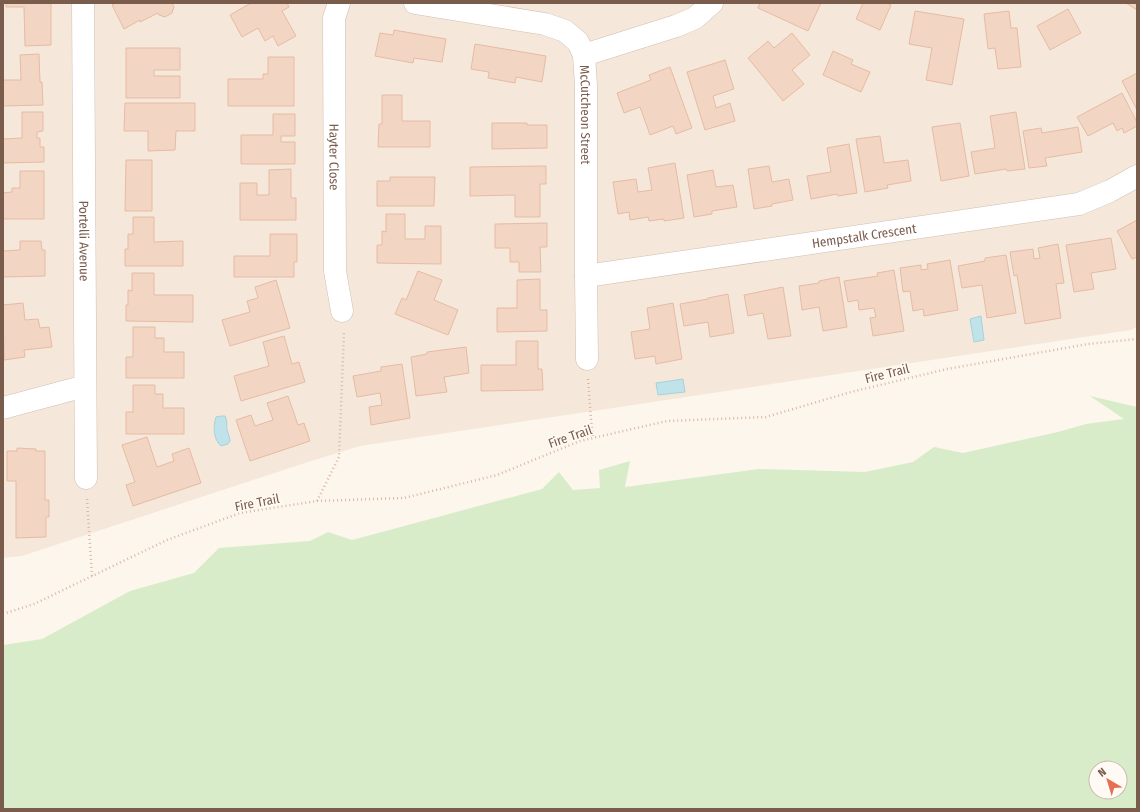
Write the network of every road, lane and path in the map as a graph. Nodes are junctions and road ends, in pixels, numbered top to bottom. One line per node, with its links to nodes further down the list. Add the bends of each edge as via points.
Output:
1 (83, 3): 11 (street, Portelli Avenue)
2 (339, 3): 8 (street, Hayter Close, via 334,18 335,271)
3 (415, 3): 5 (street, McCutcheon Street, via 545,24 565,31 578,42)
4 (712, 3): 5 (street, via 695,18 676,26)
5 (584, 55): 7 (street, McCutcheon Street)
6 (1137, 176): 7 (street, Hempstalk Crescent, via 1079,204)
7 (586, 276): 10 (street, McCutcheon Street)
8 (342, 311): 15 (path, via 344,334 339,457)
9 (1137, 339): 13 (path, Fire Trail, via 1088,344 947,369 851,392 766,417 667,421)
10 (587, 359): 13 (path)
11 (85, 386): 12 (street); 14 (street, Portelli Avenue)
12 (3, 408)
13 (593, 438): 15 (path, Fire Trail, via 497,475 404,498)
14 (86, 478): 16 (path)
15 (317, 501): 16 (path, Fire Trail, via 240,513 167,540)
16 (92, 576): 17 (path, Fire Trail, via 34,604)
17 (4, 614)

